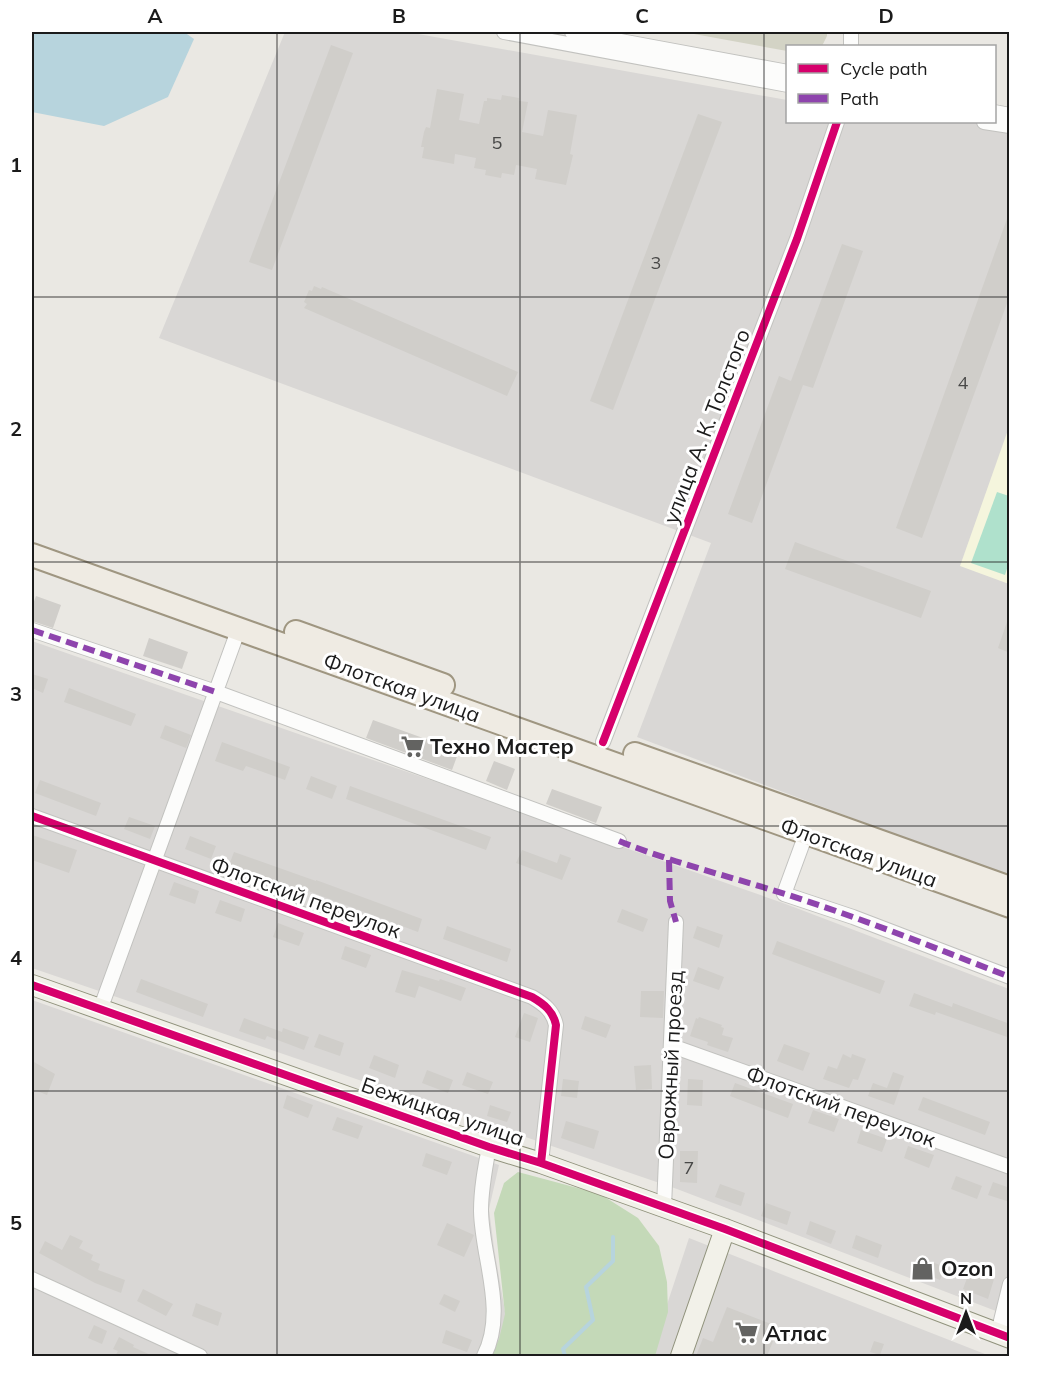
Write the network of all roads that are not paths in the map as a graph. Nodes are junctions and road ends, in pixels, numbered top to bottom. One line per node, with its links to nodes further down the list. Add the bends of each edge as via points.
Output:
1 (504, 32): 4 (street)
2 (572, 32): 3 (street)
3 (786, 72)
4 (786, 85)
5 (837, 123): 13 (street, улица А. К. Толстого, via 793,251)
6 (990, 123): 7 (street)
7 (1010, 126)
8 (32, 539): 13 (main road, Флотская улица)
9 (32, 555): 10 (main road, Флотская улица)
10 (239, 628): 12 (street); 15 (main road, Флотская улица)
11 (32, 630): 12 (street)
12 (216, 692): 16 (street); 17 (street)
13 (603, 742): 18 (main road, Флотская улица)
14 (32, 816): 17 (street, Флотский переулок)
15 (806, 834): 19 (main road, Флотская улица); 21 (street, via 784,894)
16 (619, 841)
17 (154, 861): 23 (street); 26 (street, Флотский переулок, via 544,1004 556,1025)
18 (1010, 888)
19 (1010, 906)
20 (676, 922): 24 (street, Овражный проезд)
21 (1010, 977)
22 (32, 985): 23 (street, Бежицкая улица)
23 (100, 1010): 25 (street, Бежицкая улица)
24 (672, 1046): 27 (street, Флотский переулок); 28 (street, Овражный проезд)
25 (489, 1147): 26 (street, Бежицкая улица); 34 (street, via 481,1212 494,1317)
26 (541, 1162): 28 (street, Бежицкая улица)
27 (1010, 1167)
28 (664, 1207): 29 (street, Бежицкая улица)
29 (725, 1229): 32 (street, Бежицкая улица); 35 (street)
30 (32, 1279): 33 (street)
31 (1010, 1284): 32 (street)
32 (1004, 1335)
33 (200, 1356)
34 (484, 1356)
35 (681, 1356)

